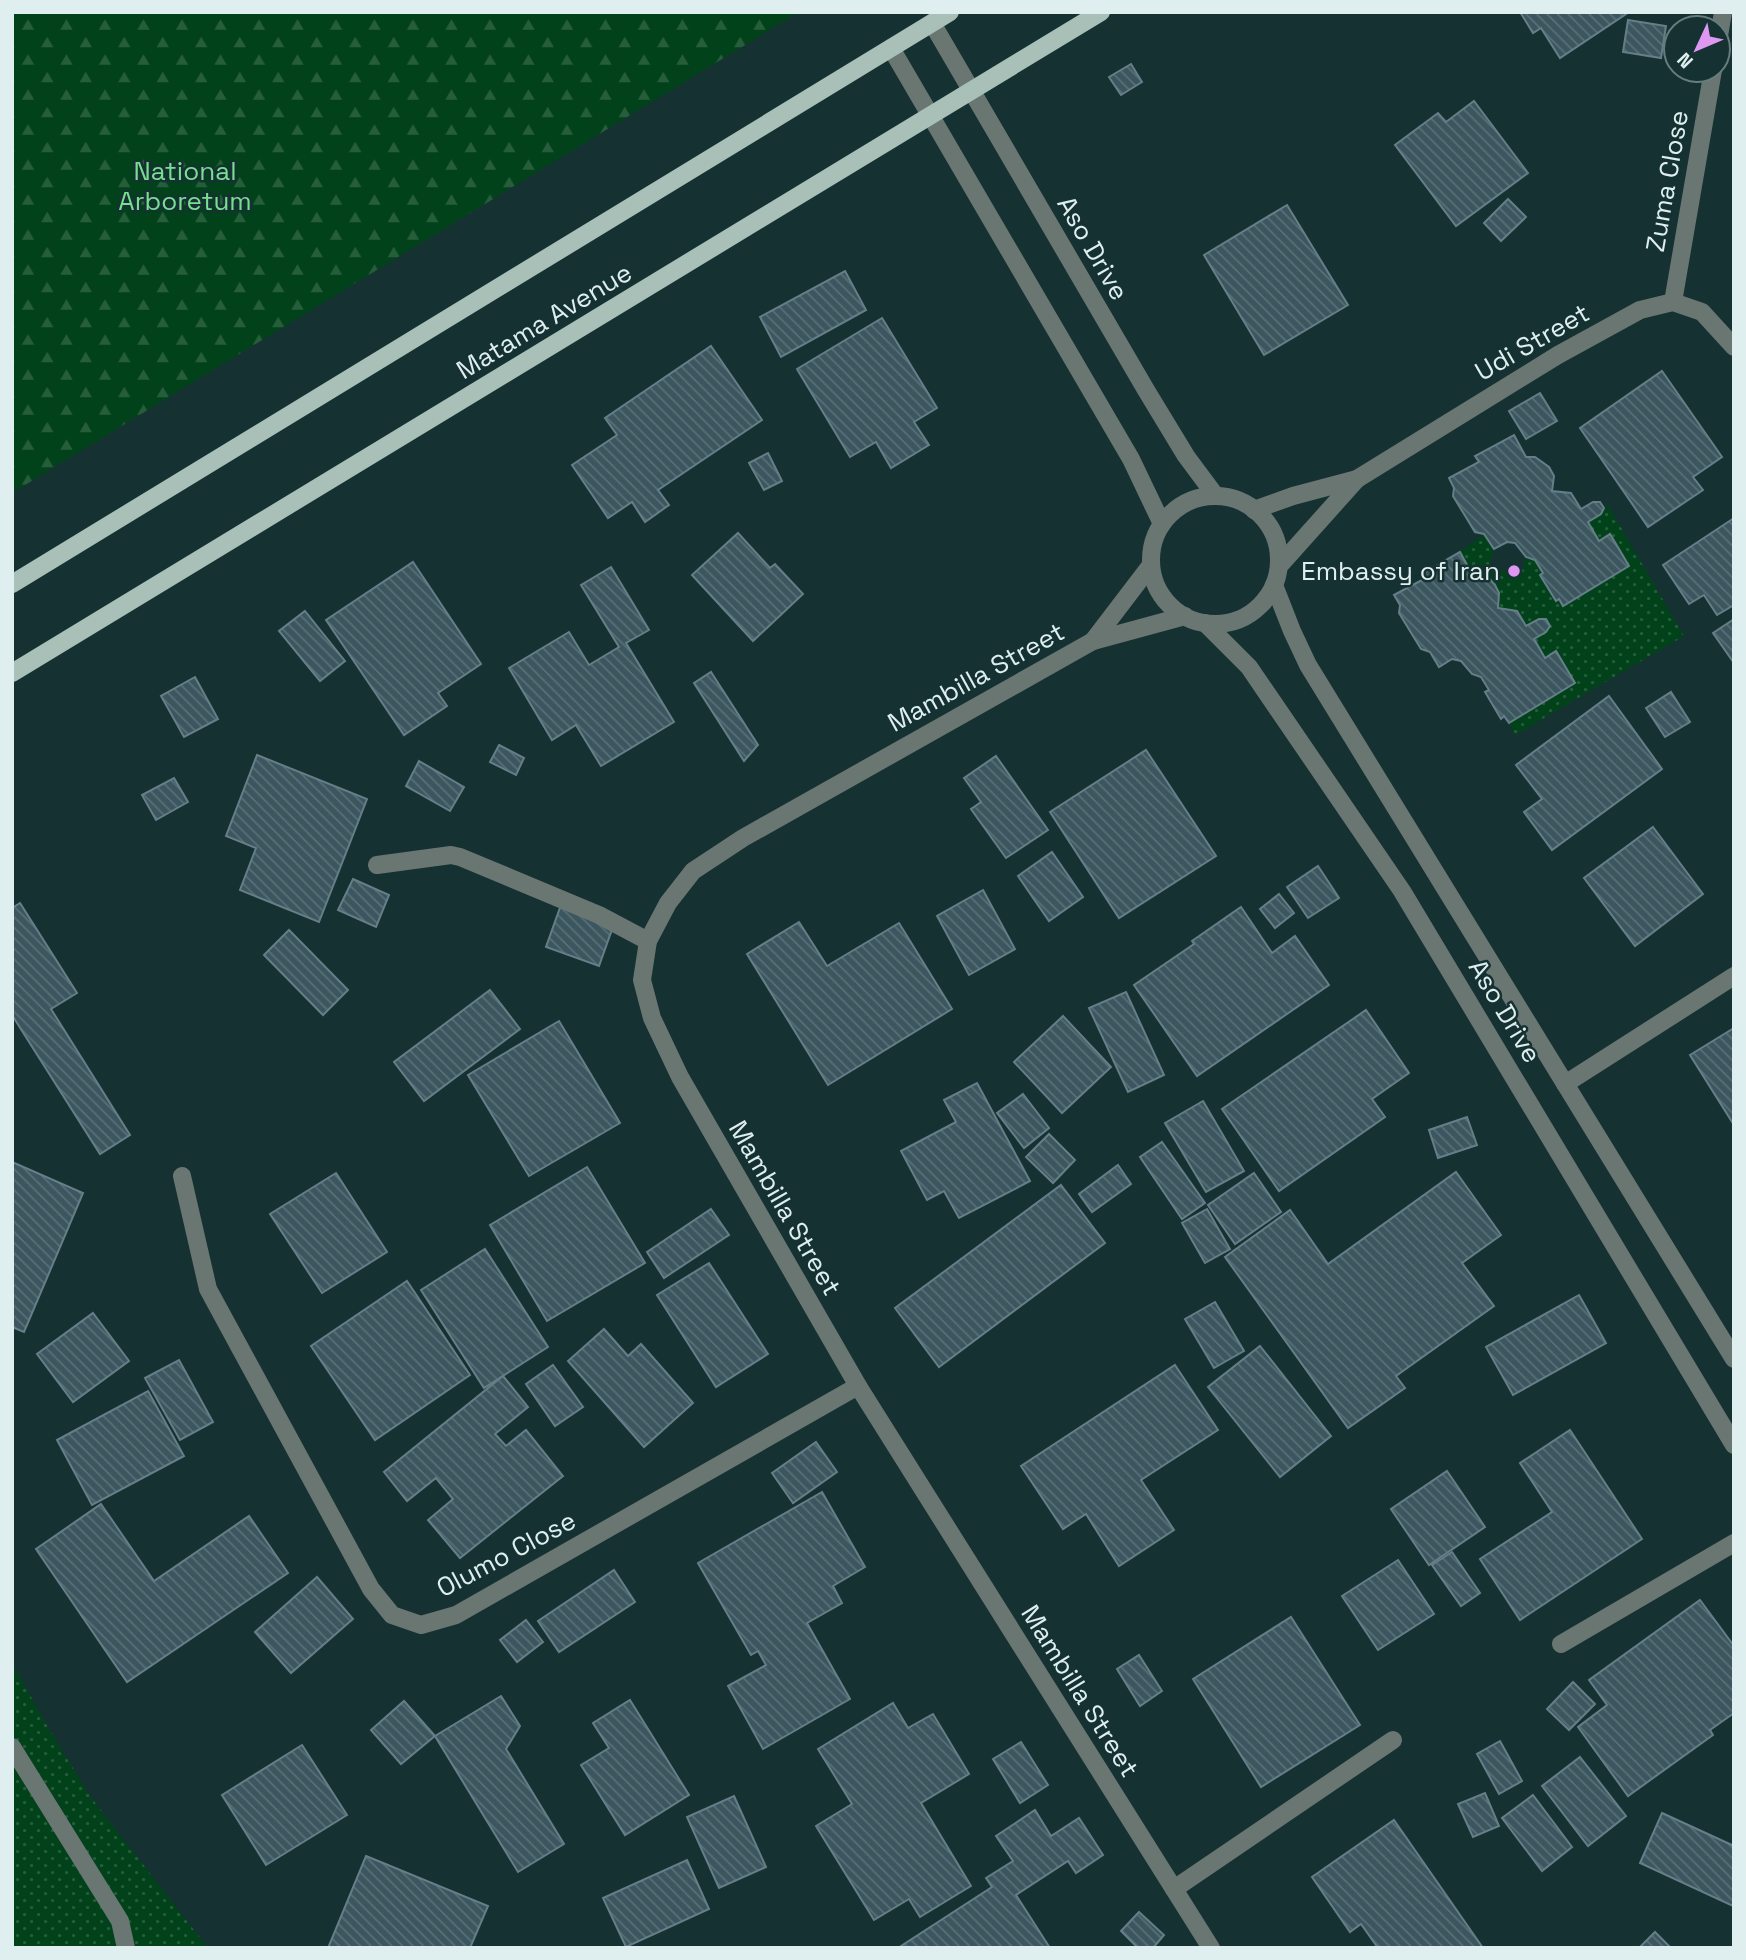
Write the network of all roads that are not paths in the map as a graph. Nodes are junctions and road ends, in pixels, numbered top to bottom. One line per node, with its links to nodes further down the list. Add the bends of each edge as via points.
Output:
1 (950, 12): 3 (main road, Matama Avenue)
2 (1101, 12): 6 (main road, Matama Avenue)
3 (932, 23): 4 (main road, Matama Avenue); 6 (street, Aso Drive)
4 (891, 48): 7 (street); 16 (main road, Matama Avenue)
5 (1711, 84): 8 (street, Zuma Close)
6 (971, 92): 7 (main road, Matama Avenue); 11 (street, Aso Drive, via 1146,390)
7 (932, 117): 13 (street, via 1131,459); 21 (main road, Matama Avenue)
8 (1673, 302): 9 (street, via 1702,312); 10 (street, Udi Street, via 1640,310 1558,355)
9 (1734, 347)
10 (1357, 479): 12 (street); 15 (street)
11 (1215, 495): 12 (street); 13 (street, via 1176,509)
12 (1254, 509): 15 (street, via 1278,544)
13 (1162, 524): 14 (street, via 1153,544)
14 (1151, 565): 18 (street, via 1156,585 1168,603); 20 (street)
15 (1280, 565): 17 (street)
16 (12, 583)
17 (1274, 586): 19 (street, via 1246,617 1226,624); 25 (street, Aso Drive, via 1308,665)
18 (1185, 616): 19 (street); 20 (street)
19 (1205, 623): 29 (street, Aso Drive, via 1249,667 1402,891)
20 (1093, 641): 23 (street, Mambilla Street, via 693,871 668,903)
21 (12, 673)
22 (377, 865): 23 (street, via 460,857 599,915)
23 (648, 942): 28 (street, Mambilla Street, via 642,980 652,1018 674,1066)
24 (1734, 976): 25 (street)
25 (1565, 1084): 27 (street, Aso Drive)
26 (182, 1176): 28 (street, Olumo Close, via 208,1289 371,1589 392,1615 421,1625 457,1615)
27 (1734, 1359)
28 (858, 1386): 34 (street, Mambilla Street)
29 (1734, 1445)
30 (1734, 1543): 31 (street)
31 (1561, 1644)
32 (1393, 1740): 34 (street)
33 (12, 1747): 35 (street, via 120,1921)
34 (1174, 1889): 36 (street, Mambilla Street)
35 (126, 1948)
36 (1211, 1948)

